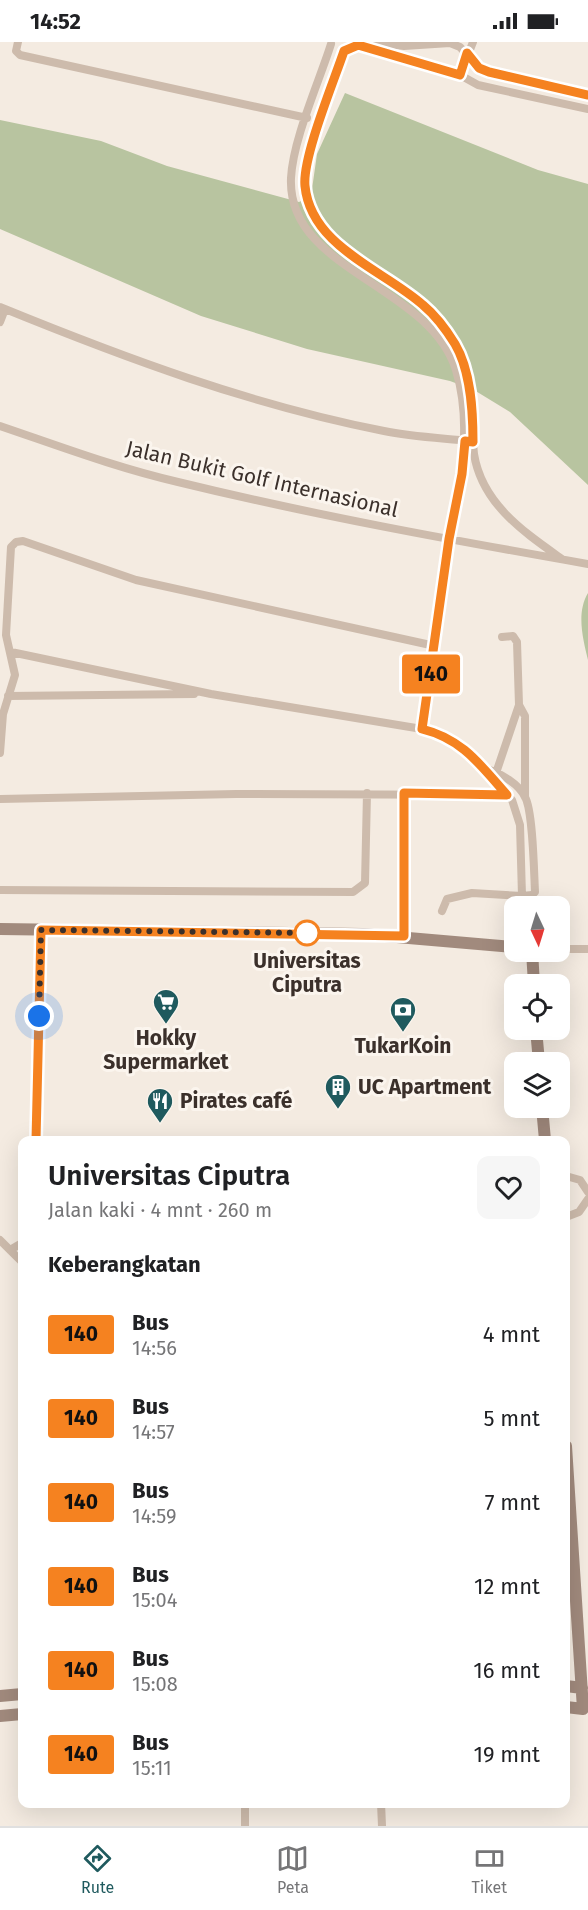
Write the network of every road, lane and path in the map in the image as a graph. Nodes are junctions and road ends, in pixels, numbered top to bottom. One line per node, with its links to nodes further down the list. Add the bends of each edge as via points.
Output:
1 (18, 42): 11 (street, via 20,55)
2 (373, 42): 7 (street, via 404,46 450,43)
3 (473, 42): 7 (street)
4 (331, 43): 6 (street); 11 (street)
5 (358, 43): 6 (street); 8 (street)
6 (344, 51): 15 (street, via 305,172 308,201 314,215 339,246 424,305 456,345 466,371)
7 (467, 53): 8 (street); 9 (street, via 479,68 489,72)
8 (460, 75): 10 (street, via 478,86)
9 (588, 95)
10 (588, 109)
11 (306, 118): 15 (street, via 291,179 292,198 299,216 309,233 340,263 416,313 440,338 456,370)
12 (2, 308): 13 (street); 15 (street, via 212,387 386,432)
13 (0, 322)
14 (0, 426): 16 (street, Jalan Bukit Golf Internasional, via 177,482)
15 (469, 441): 16 (street); 17 (street, via 480,475 495,502 530,536)
16 (449, 539): 17 (street, Jalan Bukit Golf Internasional); 20 (street)
17 (562, 559): 18 (street, Jalan Bukit Golf Internasional)
18 (588, 564)
19 (502, 637): 24 (street, via 513,636 517,642)
20 (435, 646): 21 (street, via 136,580 19,541 11,547 6,635); 25 (street)
21 (11, 652): 22 (street); 23 (street, via 15,675)
22 (211, 694): 23 (street); 25 (street)
23 (8, 696): 26 (street)
24 (519, 705): 27 (street); 31 (street, via 524,709)
25 (422, 729): 27 (street, via 459,745)
26 (0, 753)
27 (495, 776): 30 (street); 31 (street)
28 (367, 793): 29 (street); 32 (street); 33 (street, via 365,883 353,892)
29 (404, 793): 30 (street); 38 (street)
30 (507, 795): 34 (street, via 520,825)
31 (525, 797): 34 (street, via 535,892)
32 (0, 799)
33 (0, 890)
34 (522, 896): 35 (street, via 458,894 447,899)
35 (441, 911)
36 (0, 929): 37 (street)
37 (41, 930): 38 (street); 43 (street)
38 (404, 936): 39 (street)
39 (504, 946)
40 (570, 949): 41 (street)
41 (588, 949)
42 (543, 1118): 44 (street)
43 (36, 1136)
44 (544, 1136)
45 (570, 1177): 46 (street, via 580,1180)
46 (588, 1192)
47 (588, 1199): 48 (street, via 579,1212)
48 (570, 1215)
49 (0, 1240): 51 (street)
50 (18, 1245): 51 (street)
51 (10, 1250): 52 (street)
52 (18, 1258)
53 (570, 1497): 55 (street)
54 (570, 1687): 55 (street)
55 (585, 1689): 59 (street)
56 (18, 1694): 57 (street)
57 (0, 1696)
58 (570, 1707): 59 (street)
59 (586, 1709)
60 (18, 1714): 61 (street)
61 (0, 1716)
62 (245, 1808): 64 (street)
63 (381, 1808): 65 (street)
64 (245, 1826)
65 (382, 1826)

